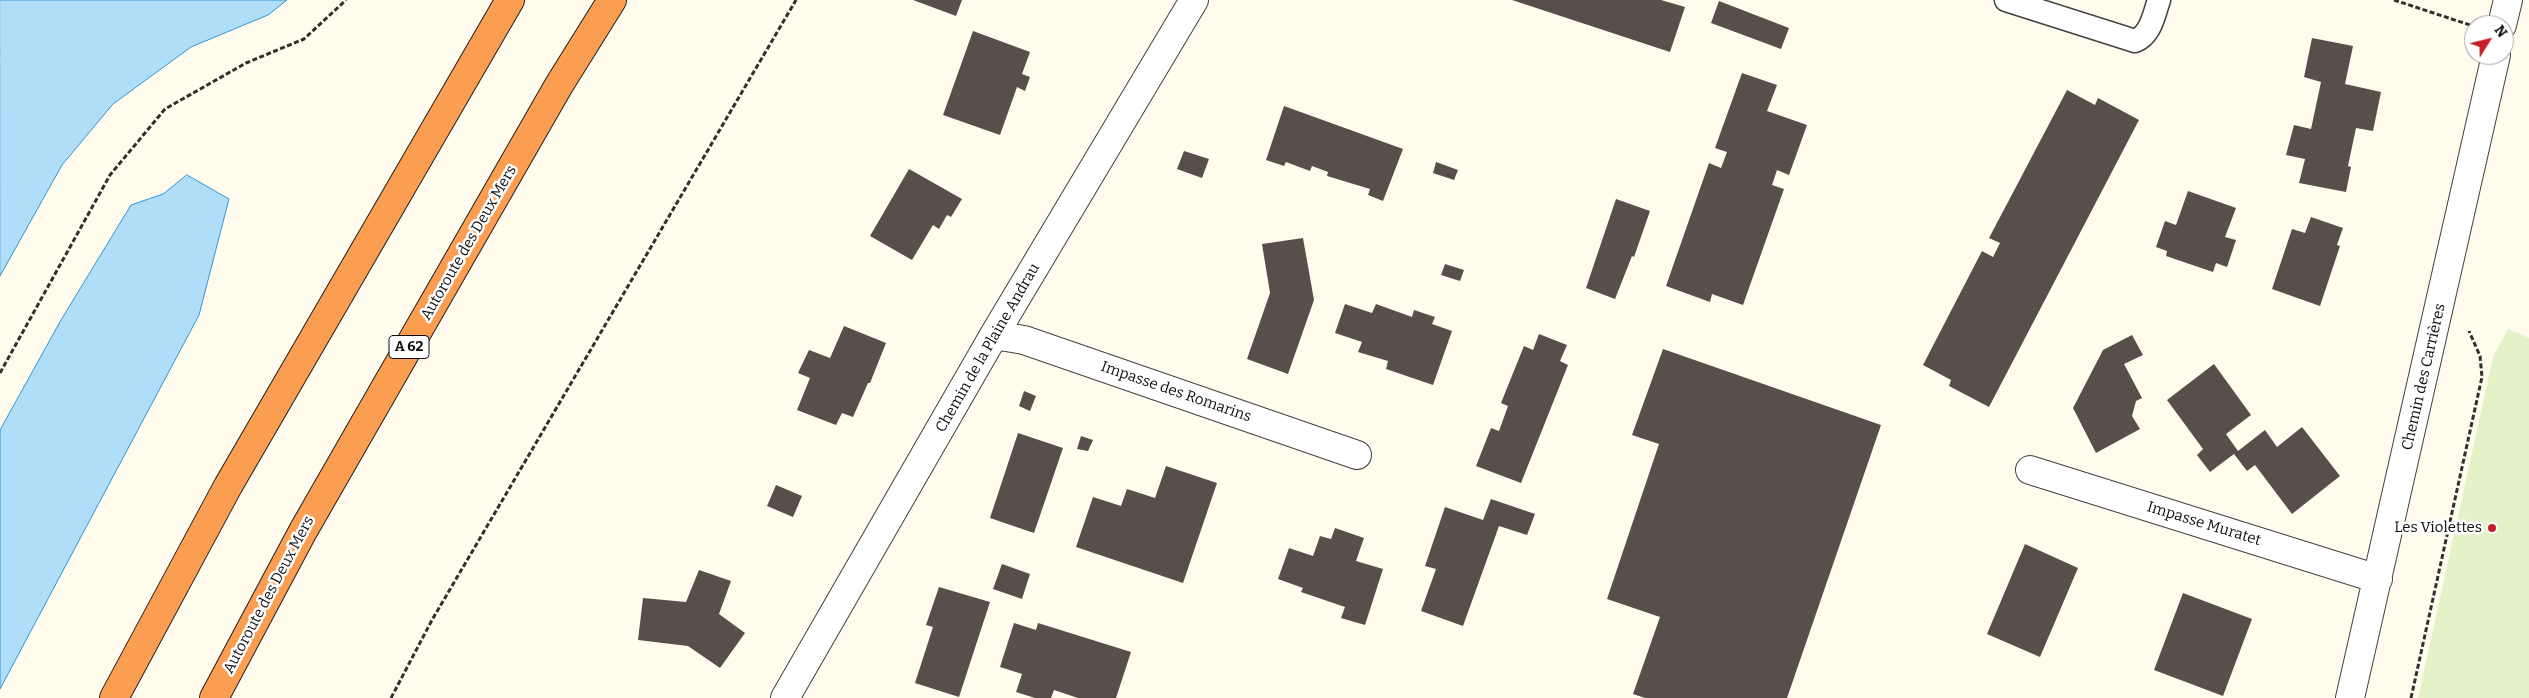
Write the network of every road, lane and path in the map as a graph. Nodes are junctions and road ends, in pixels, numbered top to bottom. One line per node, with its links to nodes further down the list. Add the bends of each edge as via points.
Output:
1 (346, 0): 16 (path, via 304,39 246,63 166,109 110,176)
2 (510, 0): 20 (highway, via 228,486)
3 (612, 0): 21 (highway, Autoroute des Deux Mers / A 62, via 559,85 308,523)
4 (796, 0): 22 (path, via 437,612)
5 (1194, 0): 15 (street, Chemin de la Plaine Andrau)
6 (2006, 0): 10 (lane)
7 (2159, 0): 10 (lane, via 2148,30 2143,38 2135,41)
8 (2394, 0): 12 (path)
9 (2508, 0): 11 (street)
10 (2059, 8)
11 (2504, 15)
12 (2464, 23)
13 (2494, 65): 19 (street, Chemin des Carrières)
14 (2468, 327): 25 (path, via 2480,356 2482,377)
15 (994, 335): 17 (street, Impasse des Romarins, via 1024,340); 23 (street, Chemin de la Plaine Andrau)
16 (0, 373)
17 (1357, 455)
18 (2030, 470): 19 (street, Impasse Muratet)
19 (2378, 579): 24 (street, Chemin des Carrières)
20 (114, 698)
21 (214, 698)
22 (391, 698)
23 (785, 698)
24 (2350, 698)
25 (2411, 698)

